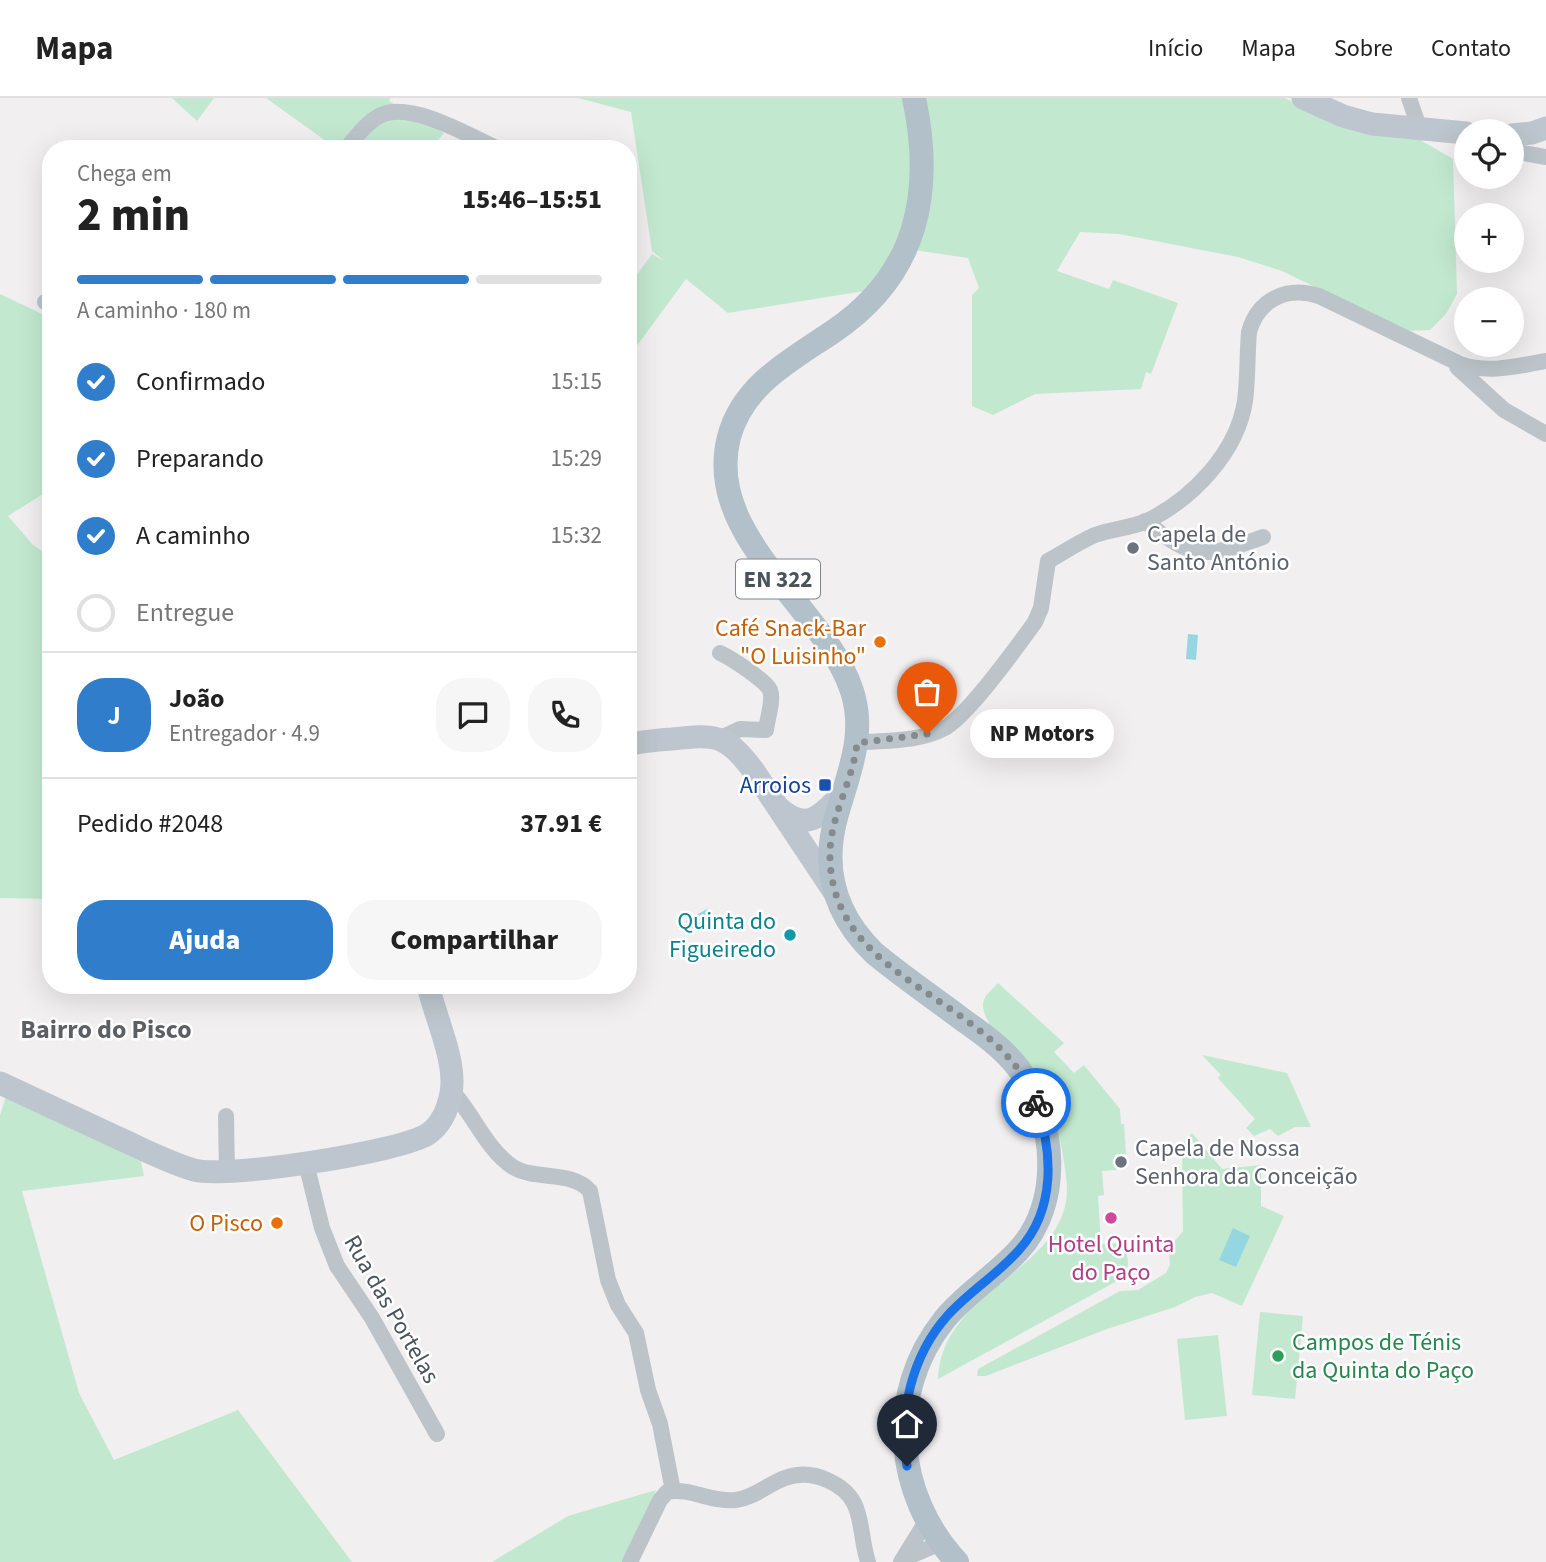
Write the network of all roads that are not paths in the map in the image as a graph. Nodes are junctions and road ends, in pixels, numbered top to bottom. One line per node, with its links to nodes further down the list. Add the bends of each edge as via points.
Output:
1 (914, 98): 20 (main road, EN 322, via 923,182 901,258 875,295 851,318 756,388 733,426 726,453 730,491 747,534 831,649 849,683 857,710)
2 (1303, 98): 5 (street, via 1362,122)
3 (1409, 98): 5 (street)
4 (1546, 128): 7 (street)
5 (1415, 130): 6 (street)
6 (1454, 133)
7 (1524, 134)
8 (354, 140): 9 (street, via 372,121 394,112 425,117)
9 (477, 140)
10 (1524, 153): 11 (street)
11 (1546, 157)
12 (1448, 358): 13 (street, via 1487,370); 14 (street, via 1504,410); 15 (street, via 1320,296 1297,291 1277,296 1252,321 1244,403 1230,443 1190,491)
13 (1546, 361)
14 (1546, 434)
15 (1145, 521): 16 (street, via 1172,542 1206,554); 20 (street, via 1096,535 1048,561 1035,622 956,721 927,734)
16 (1263, 537)
17 (720, 653): 18 (street, via 740,664 771,694 765,730 740,729)
18 (719, 739): 19 (street); 22 (street, via 740,754)
19 (637, 740)
20 (857, 743): 21 (main road, EN 322)
21 (844, 792): 22 (street, via 814,819); 23 (main road, EN 322)
22 (785, 817): 23 (street); 24 (street)
23 (831, 843): 24 (main road, EN 322)
24 (835, 893): 33 (main road, EN 322, via 851,928 874,953 984,1035 1018,1067 1034,1098 1048,1147 1047,1189 1035,1228 1019,1250 946,1317 926,1348 911,1385 904,1449)
25 (431, 994): 27 (street, via 452,1069)
26 (0, 1083): 30 (street, via 164,1159 196,1171)
27 (452, 1090): 29 (street, via 443,1118 425,1136); 32 (street, via 507,1162 532,1174 578,1182 590,1191 608,1280 636,1333)
28 (226, 1116): 30 (street)
29 (306, 1163): 30 (street); 31 (street, Rua das Portelas, via 337,1266)
30 (227, 1173)
31 (437, 1434)
32 (673, 1491): 36 (street, via 660,1500); 37 (street, via 739,1500 786,1477 821,1477 853,1500)
33 (927, 1520): 34 (main road, EN 322); 35 (street)
34 (949, 1553): 35 (street)
35 (902, 1561)
36 (629, 1562)
37 (868, 1562)

